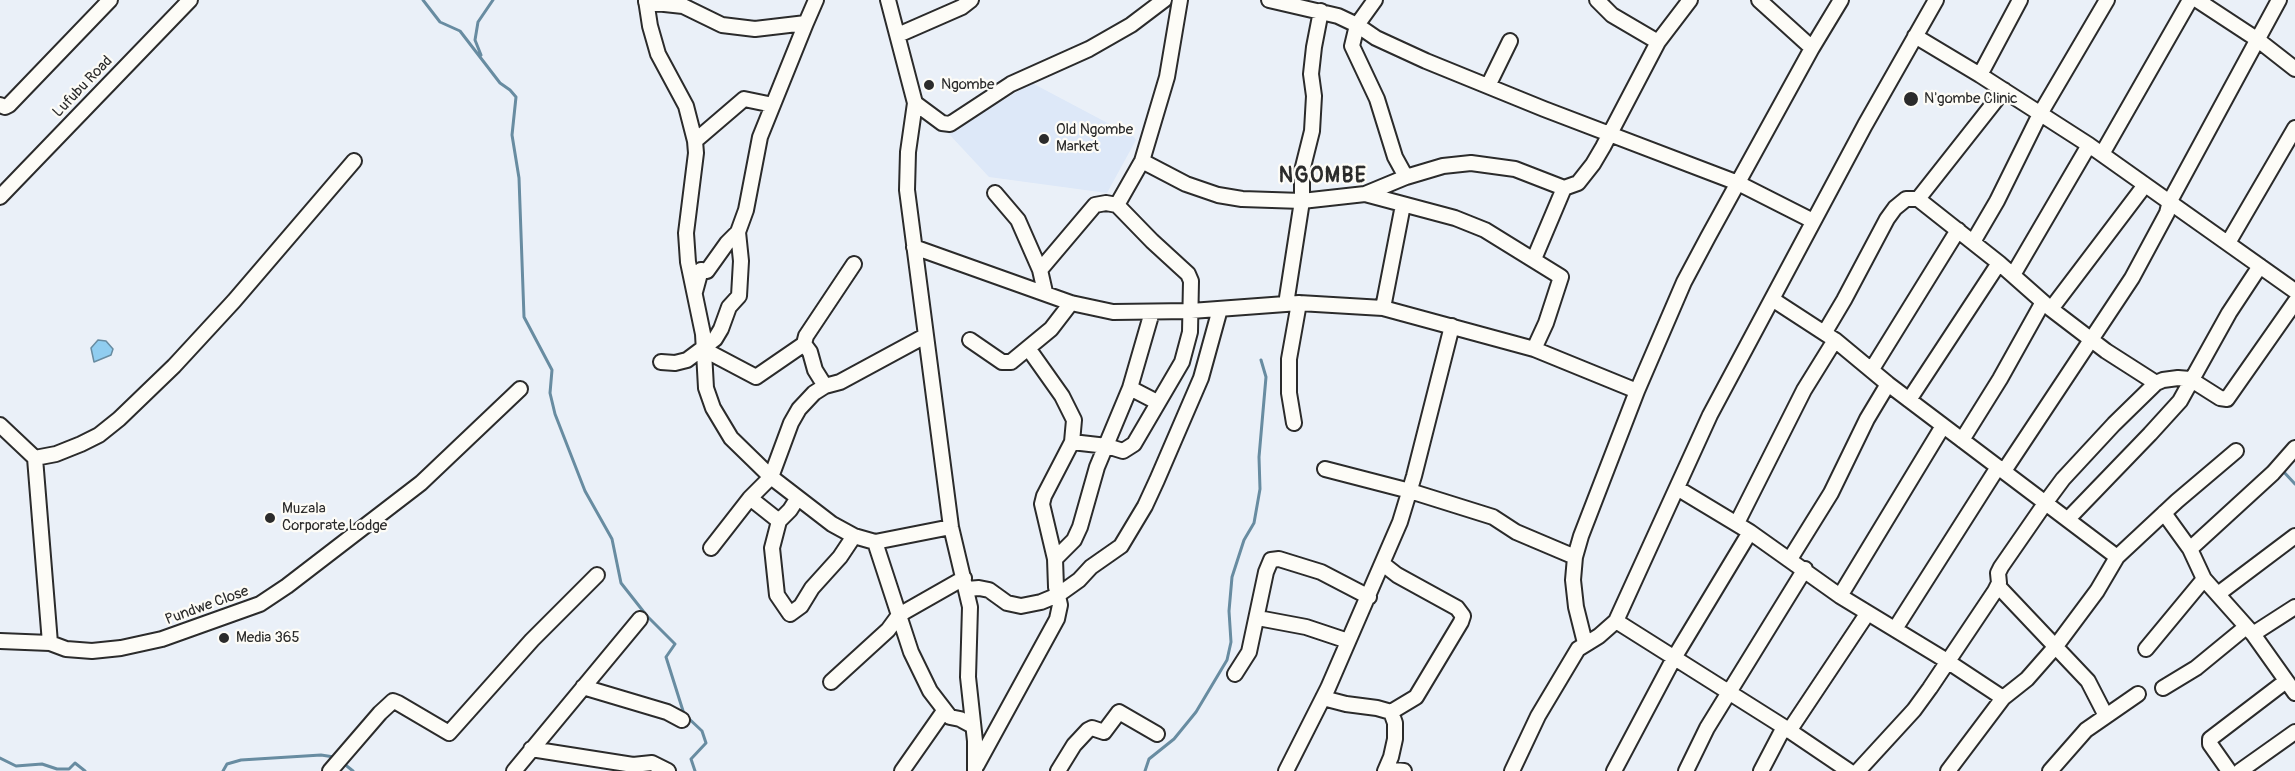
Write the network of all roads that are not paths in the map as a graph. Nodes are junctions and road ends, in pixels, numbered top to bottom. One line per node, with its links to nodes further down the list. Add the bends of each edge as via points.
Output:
1 (110, 0): 35 (street, via 9,105)
2 (190, 0): 51 (street, Lufubu Road)
3 (816, 0): 22 (street)
4 (971, 0): 24 (street)
5 (1164, 0): 34 (street, via 1131,25 1089,49 1011,84 950,124 942,123)
6 (1180, 0): 44 (street, via 1167,77)
7 (1269, 0): 21 (street)
8 (1375, 0): 23 (street)
9 (1597, 0): 28 (street, via 1612,15)
10 (1690, 0): 28 (street)
11 (1759, 0): 29 (street)
12 (1841, 0): 29 (street)
13 (1936, 0): 25 (street)
14 (2020, 0): 31 (street)
15 (2107, 0): 37 (street)
16 (2190, 0): 42 (street)
17 (2197, 0): 26 (street)
18 (2279, 0): 26 (street)
19 (646, 1): 22 (street, via 683,6 722,25 740,28); 40 (street, via 658,54 686,106)
20 (892, 2): 24 (street)
21 (1321, 11): 23 (street); 53 (street, via 1311,74 1312,131 1302,171)
22 (806, 23): 36 (street)
23 (1357, 25): 32 (street, via 1376,38); 45 (street, via 1352,46)
24 (898, 35): 34 (street)
25 (1915, 36): 31 (street); 57 (street)
26 (2258, 40): 30 (street); 54 (street)
27 (1510, 41): 32 (street)
28 (1658, 42): 39 (street)
29 (1812, 48): 46 (street)
30 (2295, 69)
31 (1980, 75): 33 (street)
32 (1488, 86): 39 (street)
33 (2004, 90): 37 (street); 52 (street)
34 (915, 103): 62 (street, via 906,190)
35 (0, 105)
36 (773, 105): 40 (street, via 744,99); 59 (street, via 760,136)
37 (2040, 114): 41 (street); 60 (street)
38 (2295, 128): 61 (street)
39 (1610, 134): 46 (street); 48 (street, via 1584,176)
40 (695, 141): 71 (street, via 686,233)
41 (2089, 145): 42 (street); 68 (street)
42 (2102, 154): 47 (street)
43 (354, 161): 109 (street, via 234,301 119,419 81,444)
44 (1142, 161): 53 (street, via 1186,184 1218,195); 55 (street)
45 (1406, 177): 48 (street, via 1443,166 1489,164 1515,169); 50 (street)
46 (1738, 183): 57 (street); 98 (street, via 1684,282)
47 (2145, 185): 54 (street); 76 (street)
48 (1564, 188): 63 (street)
49 (995, 193): 67 (street, via 1018,220)
50 (1365, 194): 53 (street); 56 (street)
51 (0, 197)
52 (1918, 199): 58 (street); 83 (street, via 1906,199 1895,208)
53 (1302, 201): 75 (street)
54 (2170, 201): 61 (street); 85 (street, via 2138,268)
55 (1117, 205): 67 (street, via 1095,205); 79 (street, via 1188,273)
56 (1404, 205): 63 (street, via 1485,230); 77 (street)
57 (1813, 221): 72 (street)
58 (1958, 230): 60 (street); 91 (street)
59 (738, 232): 71 (street, via 707,272 701,270); 89 (street, via 740,296 729,308 716,339)
60 (1973, 242): 64 (street)
61 (2228, 243): 66 (street)
62 (914, 247): 70 (street); 82 (street)
63 (1534, 259): 88 (street, via 1560,275 1561,280)
64 (1998, 262): 68 (street); 99 (street)
65 (854, 264): 86 (street)
66 (2260, 266): 69 (street); 92 (street)
67 (1040, 270): 70 (street)
68 (2013, 274): 76 (street)
69 (2293, 284)
70 (1045, 292): 74 (street)
71 (694, 296): 89 (street)
72 (1772, 299): 83 (street); 113 (street, via 1710,415)
73 (2295, 302): 92 (street, via 2227,399)
74 (1071, 303): 80 (street, via 1113,312); 87 (street, via 1051,329)
75 (1292, 304): 77 (street); 78 (street); 101 (street, via 1289,393)
76 (2047, 305): 85 (street); 104 (street)
77 (1383, 308): 81 (street)
78 (1220, 309): 79 (street); 140 (street, via 1201,378 1133,526 1121,546)
79 (1191, 311): 80 (street); 100 (street, via 1182,362)
80 (1152, 312): 96 (street)
81 (1452, 326): 88 (street); 114 (street)
82 (925, 336): 95 (street, via 840,382); 122 (street)
83 (1830, 336): 91 (street); 121 (street)
84 (970, 340): 87 (street, via 1007,363)
85 (2092, 340): 93 (street); 111 (street)
86 (804, 344): 89 (street, via 756,376); 95 (street)
87 (1028, 348): 105 (street, via 1070,409 1074,420)
88 (1534, 349): 98 (street)
89 (703, 350): 90 (street, via 687,360); 112 (street, via 706,388 713,408 731,438)
90 (661, 362)
91 (1872, 369): 94 (street)
92 (2190, 379): 93 (street); 119 (street, via 2180,401)
93 (2156, 383): 117 (street, via 2083,457)
94 (1888, 384): 99 (street); 132 (street, via 1831,494)
95 (825, 386): 112 (street, via 799,409)
96 (1130, 388): 100 (street); 106 (street)
97 (520, 389): 153 (street, Pundwe Close, via 421,483 260,604 162,639 121,648 66,649)
98 (1637, 391): 129 (street)
99 (1909, 400): 103 (street)
100 (1157, 402): 106 (street, via 1134,444 1123,451)
101 (1294, 423)
102 (0, 425): 109 (street)
103 (1943, 426): 104 (street); 141 (street)
104 (1962, 440): 111 (street)
105 (1072, 442): 106 (street); 131 (street, via 1042,504)
106 (1107, 446): 131 (street, via 1074,540)
107 (2295, 448): 128 (street)
108 (2236, 451): 118 (street)
109 (35, 458): 153 (street)
110 (1325, 469): 114 (street)
111 (2001, 469): 117 (street); 149 (street)
112 (771, 477): 115 (street); 116 (street)
113 (1677, 488): 121 (street); 148 (street)
114 (1410, 491): 129 (street, via 1493,517 1516,532); 133 (street)
115 (750, 498): 120 (street); 127 (street)
116 (797, 499): 120 (street); 124 (street)
117 (2046, 502): 119 (street); 138 (street, via 2001,567)
118 (2164, 513): 128 (street); 130 (street)
119 (2068, 519): 130 (street)
120 (779, 521): 124 (street, via 772,548 774,571 777,596 790,614 801,606)
121 (1737, 523): 123 (street)
122 (951, 527): 126 (street); 137 (street)
123 (1750, 532): 132 (street); 157 (street)
124 (854, 536): 126 (street)
125 (2295, 536): 139 (street)
126 (875, 542): 145 (street)
127 (711, 548)
128 (2190, 549): 136 (street)
129 (1575, 557): 154 (street, via 1576,607)
130 (2117, 558): 155 (street)
131 (1055, 559): 140 (street)
132 (1790, 559): 134 (street)
133 (1383, 564): 142 (street); 170 (street, via 1463,616 1416,697)
134 (1805, 569): 141 (street); 164 (street)
135 (597, 575): 181 (street, via 532,640 449,733 393,701)
136 (2204, 579): 139 (street); 156 (street)
137 (965, 584): 140 (street, via 989,590 1007,603 1021,606); 145 (street, via 940,590); 173 (street)
138 (1998, 586): 155 (street); 158 (street)
139 (2218, 594): 150 (street)
140 (1058, 595): 179 (street, via 1057,619)
141 (1840, 596): 144 (street)
142 (1369, 597): 146 (street, via 1321,572 1274,559 1266,572); 152 (street)
143 (2295, 607): 150 (street)
144 (1867, 614): 149 (street); 174 (street)
145 (899, 615): 161 (street); 169 (street, via 911,652)
146 (1258, 618): 152 (street, via 1306,627); 159 (street, via 1249,652)
147 (640, 619): 162 (street)
148 (1616, 621): 154 (street); 157 (street)
149 (1895, 628): 158 (street)
150 (2249, 631): 160 (street); 163 (street)
151 (0, 641): 153 (street, Pundwe Close)
152 (1348, 641): 167 (street)
153 (50, 642)
154 (1585, 643): 188 (street, via 1538,716)
155 (2056, 646): 168 (street, via 2027,679); 171 (street, via 2088,681)
156 (2146, 649)
157 (1674, 658): 164 (street); 189 (street)
158 (1947, 661): 168 (street); 192 (street, via 1914,710)
159 (1235, 674)
160 (2286, 681): 165 (street); 195 (street, via 2210,739)
161 (831, 682)
162 (583, 687): 172 (street); 177 (street)
163 (2163, 688)
164 (1729, 692): 174 (street); 190 (street)
165 (2295, 693)
166 (2138, 694): 171 (street)
167 (1323, 698): 170 (street); 186 (street)
168 (2003, 698): 193 (street)
169 (944, 711): 173 (street); 184 (street)
170 (1390, 712): 180 (street, via 1395,738)
171 (2106, 716): 194 (street, via 2086,730)
172 (682, 720)
173 (974, 726): 179 (street)
174 (1786, 729): 178 (street); 191 (street)
175 (2295, 732): 196 (street)
176 (1157, 734): 185 (street, via 1119,712 1104,732 1088,730)
177 (531, 749): 182 (street); 183 (street, via 633,765 652,763)
178 (1840, 768)
179 (975, 769)
180 (1386, 770): 187 (street)
181 (330, 771)
182 (514, 771)
183 (668, 771)
184 (902, 771)
185 (1058, 771)
186 (1286, 771)
187 (1404, 771)
188 (1512, 771)
189 (1614, 771)
190 (1686, 771)
191 (1761, 771)
192 (1858, 771)
193 (1948, 771)
194 (2050, 771)
195 (2229, 771)
196 (2240, 771)

